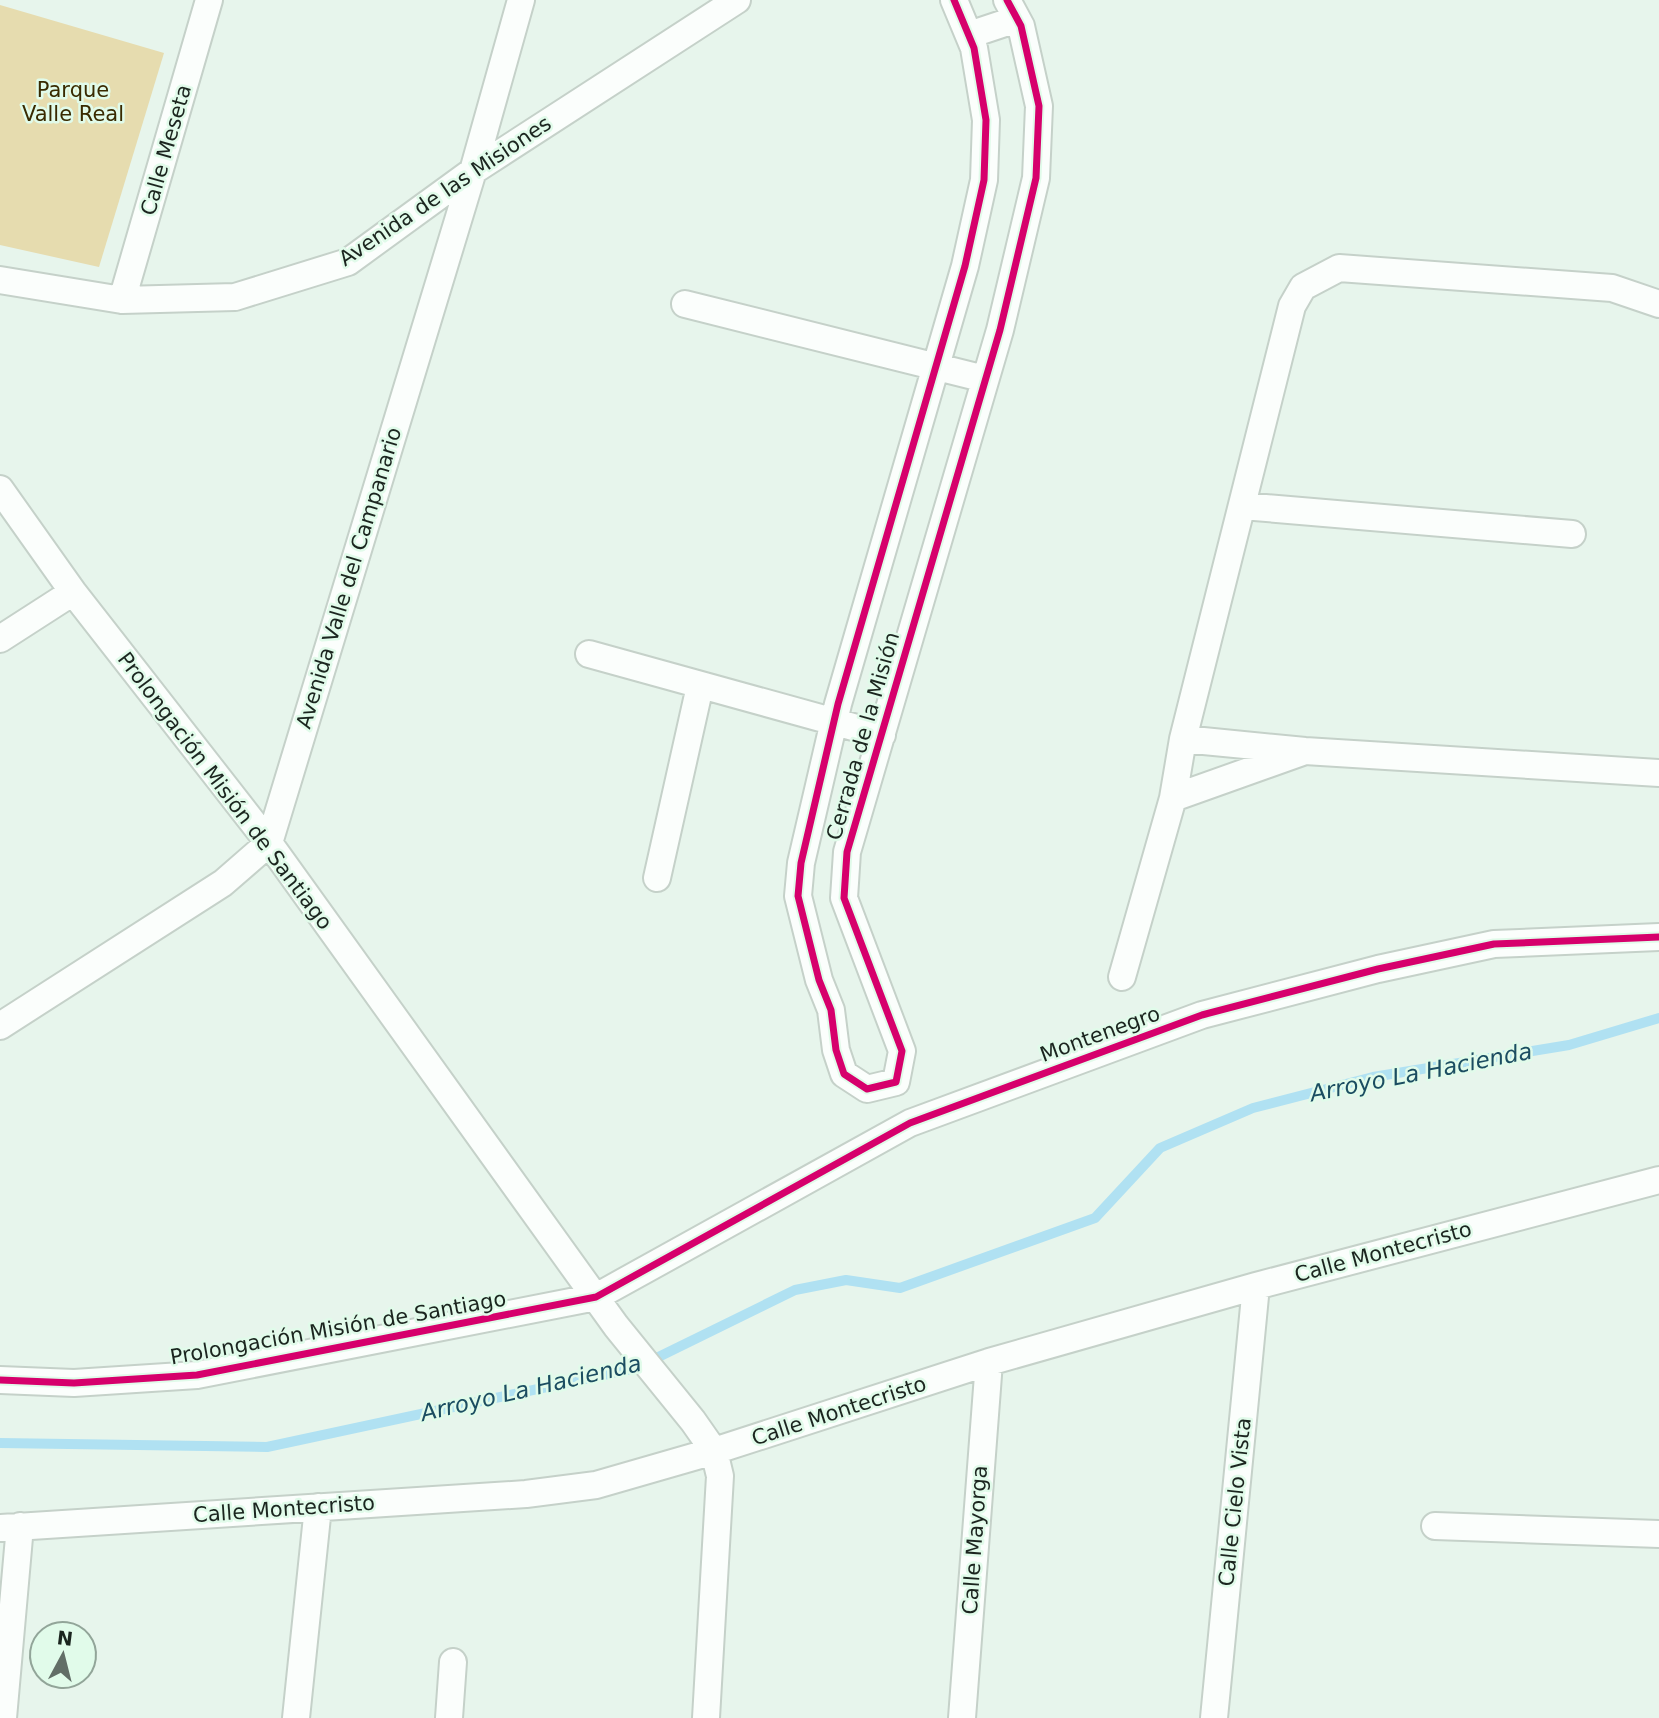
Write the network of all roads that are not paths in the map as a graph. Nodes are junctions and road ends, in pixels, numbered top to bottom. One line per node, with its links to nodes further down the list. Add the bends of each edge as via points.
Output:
1 (209, 0): 9 (street, Calle Meseta)
2 (522, 0): 7 (street, Avenida Valle del Campanario)
3 (737, 0): 7 (street, Avenida de las Misiones)
4 (954, 0): 6 (street, Cerrada de la Misión)
5 (1012, 10): 6 (street); 13 (street, Cerrada de la Misión, via 1039,106 1036,178)
6 (969, 35): 12 (street, Cerrada de la Misión, via 986,120 984,180)
7 (473, 171): 9 (street, Avenida de las Misiones, via 348,262 235,297); 27 (street, Avenida Valle del Campanario)
8 (0, 280): 9 (street, Avenida de las Misiones)
9 (122, 300)
10 (685, 304): 12 (street)
11 (1659, 304): 15 (street, via 1612,288 1339,268 1316,277 1303,287 1292,306)
12 (936, 368): 13 (street); 21 (street, Cerrada de la Misión)
13 (985, 379): 22 (street, Cerrada de la Misión)
14 (0, 489): 17 (street, Prolongación Misión de Santiago)
15 (1242, 506): 16 (street); 23 (street)
16 (1572, 534)
17 (73, 592): 18 (street); 27 (street, Prolongación Misión de Santiago)
18 (0, 639)
19 (589, 654): 20 (street)
20 (700, 686): 21 (street); 28 (street)
21 (833, 723): 22 (street); 22 (street, Cerrada de la Misión, via 801,863 798,896 844,1074 867,1088 896,1082 902,1051 844,898 847,852)
22 (881, 735)
23 (1183, 739): 24 (street); 26 (street)
24 (1305, 751): 25 (street); 26 (street)
25 (1659, 774)
26 (1172, 798): 30 (street)
27 (269, 843): 31 (street, via 223,883); 34 (street, Prolongación Misión de Santiago)
28 (657, 878)
29 (1659, 936): 34 (street, Montenegro, via 1494,944 1202,1015 910,1123)
30 (1122, 977)
31 (0, 1026)
32 (1659, 1180): 33 (street, Calle Montecristo)
33 (1256, 1286): 35 (street, Calle Montecristo); 48 (street, Calle Cielo Vista)
34 (596, 1297): 36 (street, Prolongación Misión de Santiago, via 197,1375 74,1383); 37 (street, Prolongación Misión de Santiago)
35 (989, 1362): 37 (street, Calle Montecristo); 47 (street, Calle Mayorga)
36 (0, 1380)
37 (714, 1451): 38 (street, Calle Montecristo, via 596,1485); 46 (street, via 720,1476)
38 (318, 1507): 40 (street, Calle Montecristo); 44 (street)
39 (1435, 1526): 41 (street)
40 (10, 1527): 43 (street)
41 (1659, 1534)
42 (453, 1662): 45 (street)
43 (3, 1718)
44 (296, 1718)
45 (449, 1718)
46 (706, 1718)
47 (962, 1718)
48 (1214, 1718)

